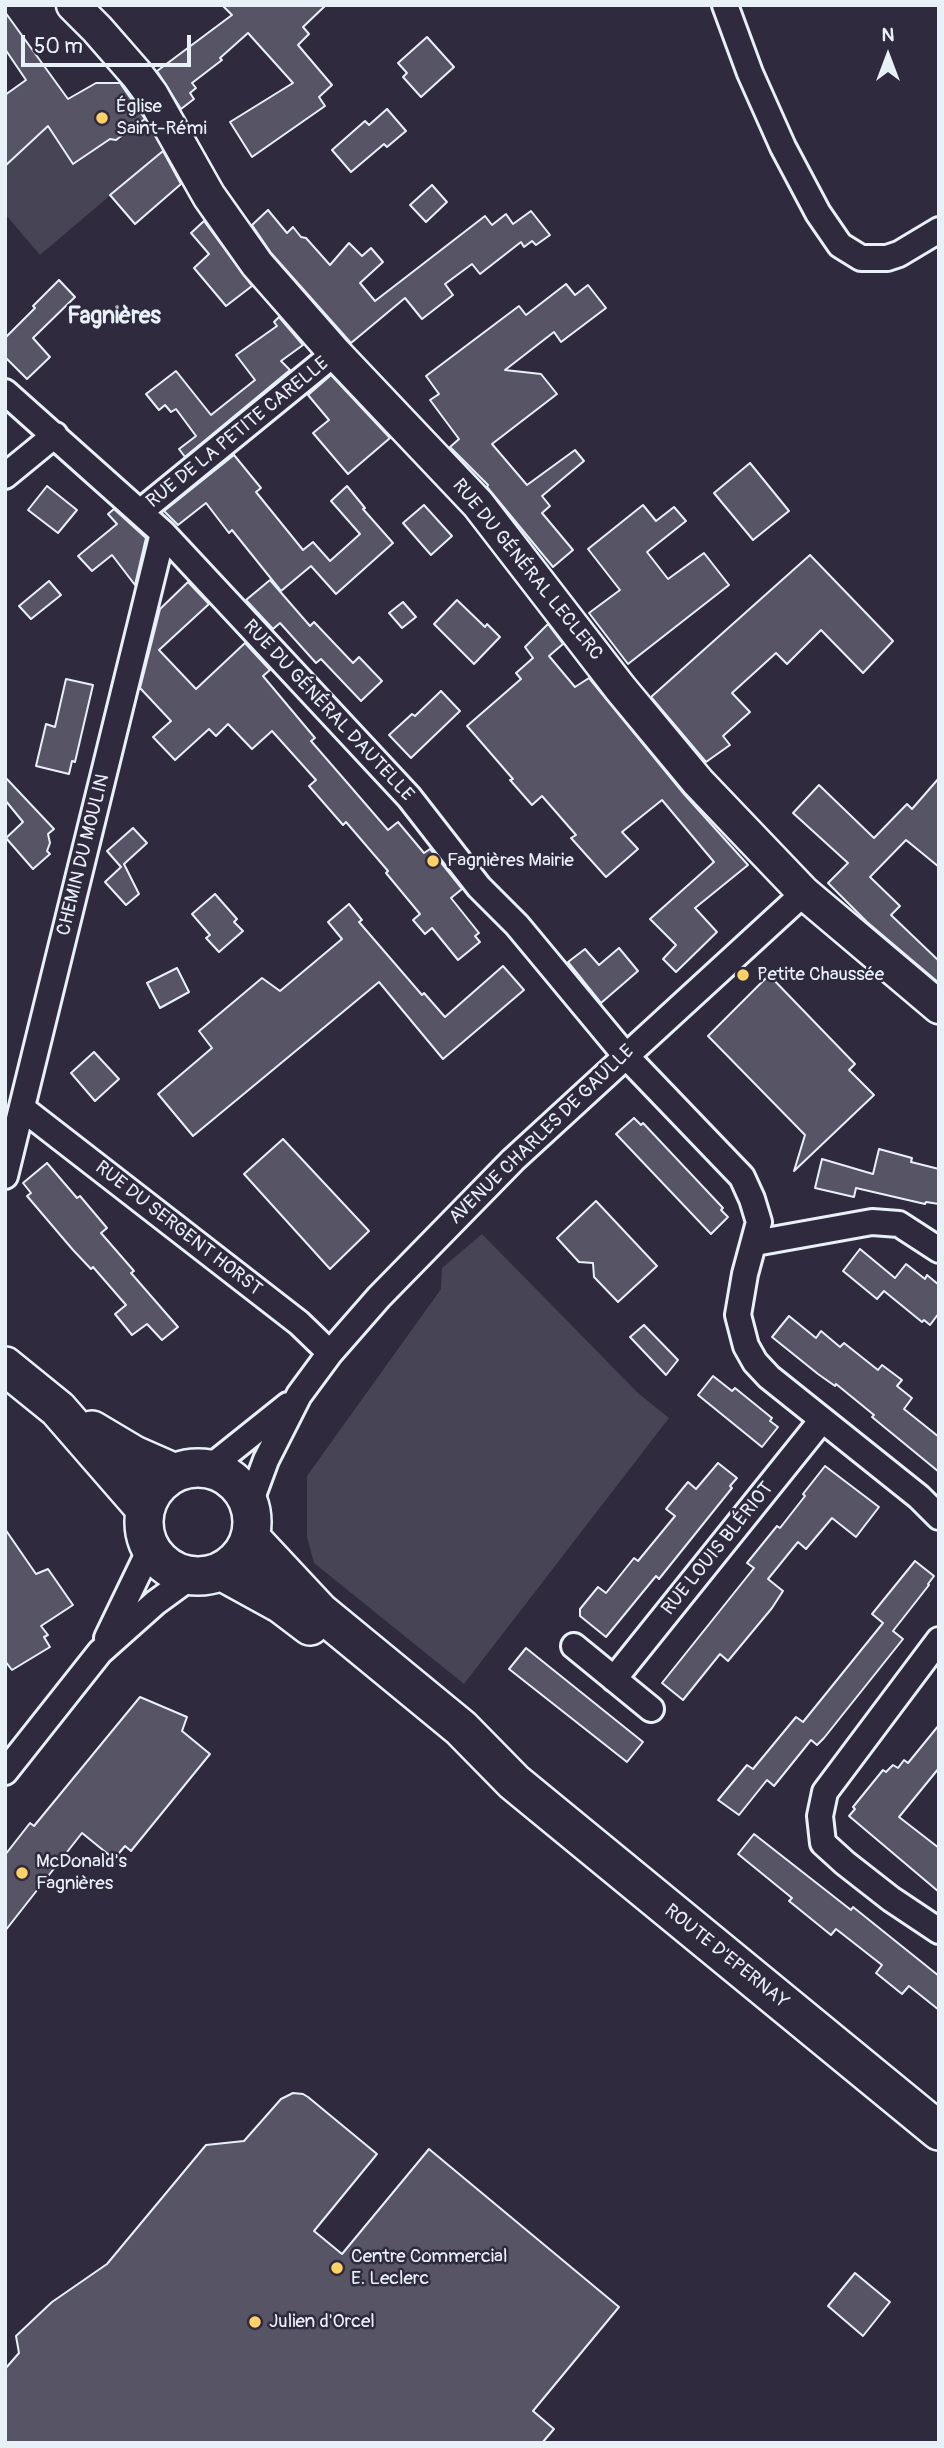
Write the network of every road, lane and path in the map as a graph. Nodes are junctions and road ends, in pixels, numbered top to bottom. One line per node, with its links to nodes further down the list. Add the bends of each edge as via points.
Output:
1 (73, 5): 4 (street, RUE DU GÉNÉRAL LECLERC, via 138,76 235,234)
2 (725, 5): 3 (street, via 783,148 841,246 861,258 887,258)
3 (939, 230)
4 (335, 353): 8 (street, RUE DE LA PETITE CARELLE); 10 (street, RUE DU GÉNÉRAL LECLERC, via 478,503 698,782)
5 (5, 392): 6 (street, RUE DU GÉNÉRAL DAUTELLE)
6 (55, 435): 7 (street); 8 (street, RUE DU GÉNÉRAL DAUTELLE)
7 (5, 476)
8 (140, 512): 9 (street, RUE DU GÉNÉRAL DAUTELLE)
9 (163, 533): 12 (street, RUE DU GÉNÉRAL DAUTELLE, via 409,797 479,887 517,925); 13 (street, CHEMIN DU MOULIN)
10 (804, 892): 11 (street, RUE DU GÉNÉRAL LECLERC); 12 (street, AVENUE CHARLES DE GAULLE)
11 (939, 1007)
12 (625, 1055): 15 (street, RUE DU GÉNÉRAL DAUTELLE, via 742,1177 759,1222); 17 (street, AVENUE CHARLES DE GAULLE, via 477,1194)
13 (22, 1108): 14 (street, CHEMIN DU MOULIN); 17 (street, RUE DU SERGENT HORST, via 288,1315)
14 (5, 1176)
15 (755, 1243): 16 (street, via 872,1222 899,1224); 21 (street, RUE DU GÉNÉRAL DAUTELLE, via 738,1315 746,1346 769,1377)
16 (939, 1250)
17 (330, 1353): 19 (street, AVENUE CHARLES DE GAULLE)
18 (5, 1366): 20 (main road)
19 (299, 1395): 22 (street, AVENUE CHARLES DE GAULLE); 25 (street, AVENUE CHARLES DE GAULLE, via 266,1460)
20 (58, 1409): 22 (main road, via 134,1455); 23 (main road)
21 (822, 1420): 24 (street, RUE DU GÉNÉRAL DAUTELLE); 31 (street, RUE LOUIS BLÉRIOT)
22 (192, 1471): 23 (main road, via 162,1482); 25 (main road, via 223,1473 232,1480 243,1492)
23 (145, 1508): 26 (main road)
24 (939, 1517)
25 (250, 1521): 27 (main road, via 239,1557); 34 (main road, ROUTE D'EPERNAY, via 320,1612 461,1728)
26 (150, 1549): 27 (main road, via 161,1564 178,1573); 30 (street)
27 (206, 1574): 30 (street, via 155,1603); 34 (main road, ROUTE D'EPERNAY, via 281,1604 466,1751)
28 (939, 1640): 35 (street, via 825,1792 820,1816 823,1843 891,1899)
29 (574, 1646): 31 (street)
30 (100, 1651): 33 (street)
31 (614, 1679): 32 (street)
32 (651, 1709)
33 (5, 1772)
34 (514, 1782): 36 (main road, ROUTE D'EPERNAY)
35 (939, 1931)
36 (939, 2131)

